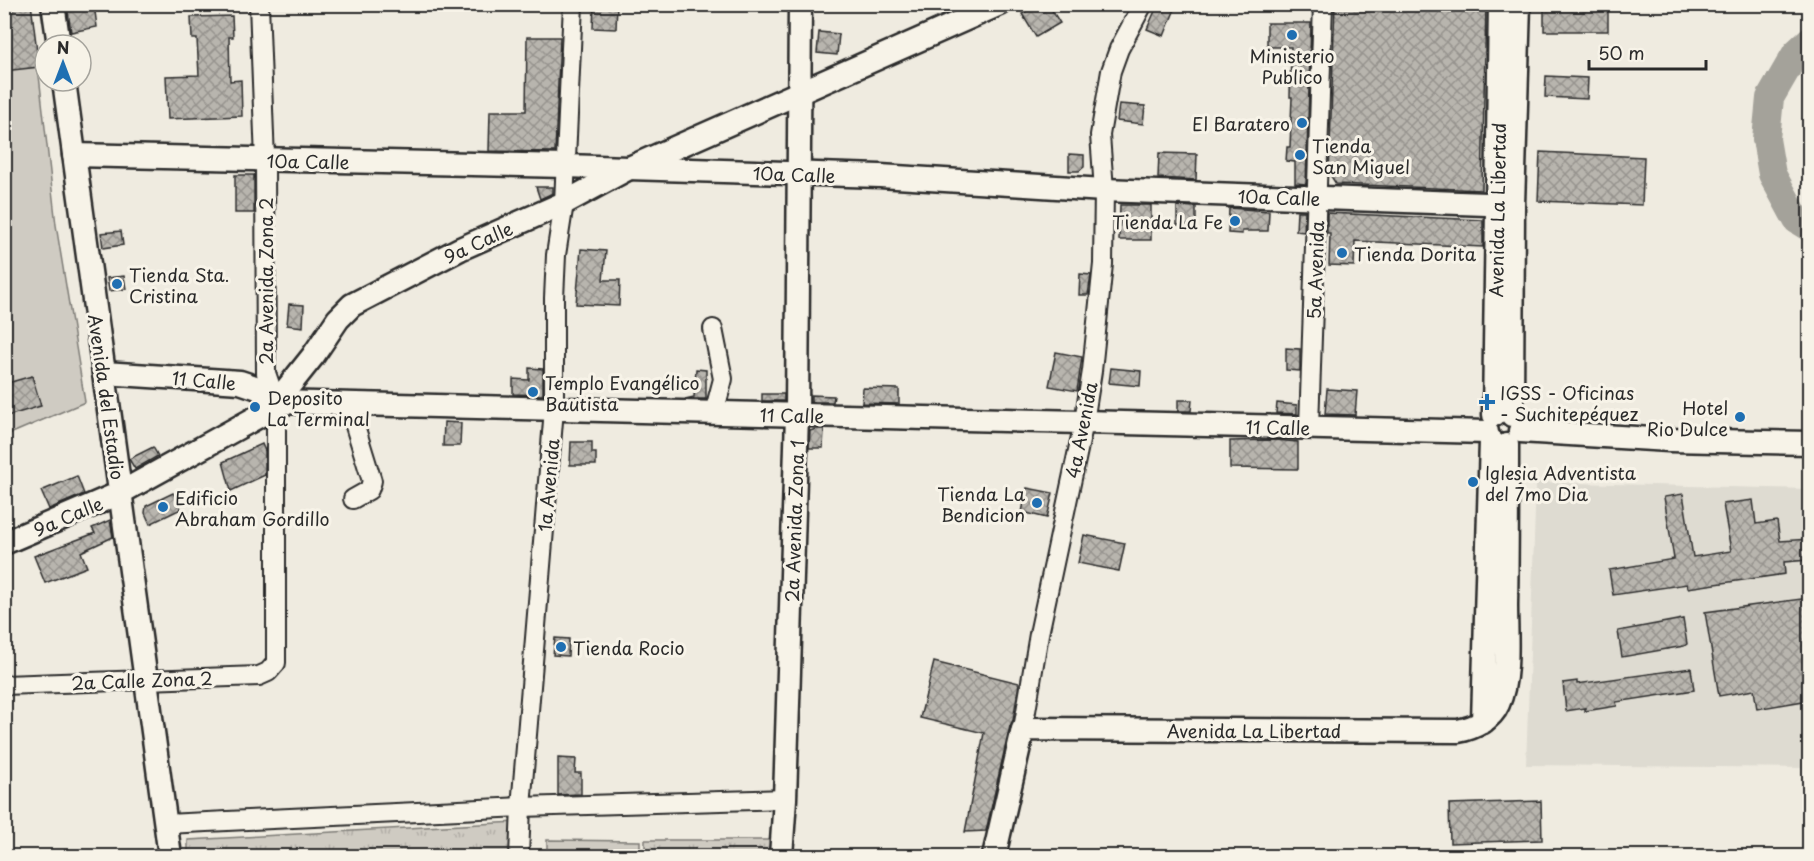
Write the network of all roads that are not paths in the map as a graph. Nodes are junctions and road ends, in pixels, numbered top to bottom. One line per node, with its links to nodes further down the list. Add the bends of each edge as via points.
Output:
1 (53, 4): 10 (street)
2 (259, 4): 14 (street, 2a Avenida Zona 2)
3 (573, 4): 15 (street, 1a Avenida)
4 (800, 4): 11 (street, 2a Avenida Zona 1)
5 (1000, 4): 11 (street, 9a Calle)
6 (1143, 4): 18 (street, 4a Avenida, via 1111,71 1100,135)
7 (1323, 4): 19 (street, 5a Avenida)
8 (1500, 4): 21 (street, Avenida La Libertad)
9 (1519, 4): 21 (street, Avenida La Libertad)
10 (57, 33)
11 (800, 92): 16 (street, 9a Calle); 17 (street, 2a Avenida Zona 1)
12 (66, 93): 13 (street, Avenida del Estadio)
13 (74, 155): 14 (street, 10a Calle); 23 (street, Avenida del Estadio)
14 (265, 161): 15 (street, 10a Calle); 24 (street, 2a Avenida Zona 2, via 266,373)
15 (565, 166): 16 (street, 10a Calle); 20 (street, 1a Avenida)
16 (629, 168): 17 (street, 10a Calle); 20 (street, 9a Calle)
17 (799, 175): 18 (street, 10a Calle); 28 (street, 2a Avenida Zona 1)
18 (1104, 190): 19 (street, 10a Calle); 29 (street, 4a Avenida, via 1103,264)
19 (1318, 199): 21 (street, 10a Calle); 30 (street, 5a Avenida)
20 (564, 203): 24 (street, 9a Calle, via 460,249 352,305); 26 (street, 1a Avenida, via 556,255)
21 (1505, 205): 31 (street, Avenida La Libertad)
22 (713, 329): 27 (street, via 723,379)
23 (104, 373): 24 (street, 11 Calle, via 240,382 258,388); 33 (street, Avenida del Estadio)
24 (276, 402): 25 (street, 11 Calle); 33 (street, 9a Calle, via 263,415); 36 (street, 2a Avenida Zona 2)
25 (348, 403): 26 (street, 11 Calle); 34 (street, via 372,481 369,490)
26 (554, 410): 27 (street, 11 Calle); 41 (street, 1a Avenida)
27 (714, 413): 28 (street, 11 Calle)
28 (797, 415): 29 (street, 11 Calle); 40 (street, 2a Avenida Zona 1)
29 (1084, 422): 30 (street, 11 Calle); 39 (street, 4a Avenida)
30 (1309, 427): 31 (street, 11 Calle)
31 (1502, 429): 32 (street, 11 Calle, via 1669,440); 39 (street, Avenida La Libertad, via 1506,644 1503,690 1497,707 1472,729)
32 (1809, 443)
33 (120, 493): 35 (street, 9a Calle); 37 (street, Avenida del Estadio)
34 (353, 499)
35 (4, 543)
36 (276, 663): 37 (street, 2a Calle Zona 2, via 259,676)
37 (146, 681): 38 (street, 2a Calle Zona 2); 42 (street, Avenida del Estadio)
38 (4, 686)
39 (1023, 729): 46 (street, 4a Avenida)
40 (785, 799): 41 (street); 45 (street, 2a Avenida Zona 1)
41 (521, 807): 42 (street); 44 (street, 1a Avenida)
42 (166, 824): 43 (street, Avenida del Estadio)
43 (170, 856)
44 (519, 856)
45 (781, 856)
46 (994, 856)

